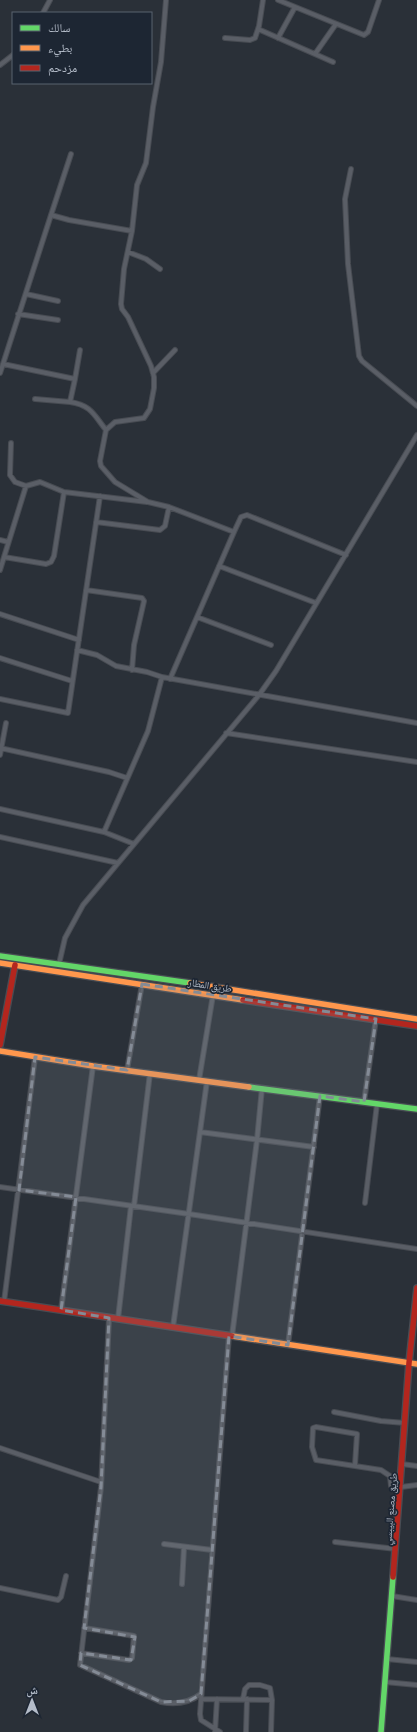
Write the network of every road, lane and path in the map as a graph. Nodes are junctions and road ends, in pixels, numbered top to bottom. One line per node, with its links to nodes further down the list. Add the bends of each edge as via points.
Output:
1 (50, 0): 7 (street)
2 (166, 0): 19 (street, via 161,62 146,163 137,185)
3 (263, 0): 9 (street)
4 (278, 0): 6 (street)
5 (379, 0): 8 (street, via 366,34)
6 (295, 7): 8 (street); 11 (street)
7 (44, 12)
8 (336, 24): 12 (street)
9 (258, 29): 10 (street, via 253,39); 11 (street)
10 (225, 38)
11 (278, 38): 12 (street)
12 (314, 54): 14 (street)
13 (12, 56): 15 (street)
14 (333, 62)
15 (0, 66)
16 (71, 154): 18 (street)
17 (351, 169): 34 (street, via 345,199 348,264 359,356)
18 (51, 215): 19 (street); 22 (street)
19 (132, 231): 20 (street)
20 (128, 252): 21 (street, via 146,259); 30 (street, via 121,307)
21 (160, 269)
22 (26, 294): 23 (street); 24 (street)
23 (58, 301)
24 (18, 314): 25 (street); 28 (street)
25 (58, 320)
26 (80, 350): 31 (street)
27 (174, 350): 30 (street)
28 (3, 364): 29 (street); 31 (street)
29 (0, 373)
30 (153, 373): 35 (street, via 153,393 146,417 140,420 115,422)
31 (75, 379): 33 (street)
32 (35, 399): 33 (street)
33 (70, 402): 35 (street, via 88,408)
34 (417, 406)
35 (106, 430): 43 (street, via 101,466 115,482)
36 (417, 435): 38 (street)
37 (11, 444): 40 (street, via 10,475 15,482)
38 (412, 444): 39 (street); 49 (street)
39 (417, 446)
40 (26, 486): 41 (street, via 40,482); 48 (street)
41 (64, 492): 42 (street); 50 (street, via 51,562 46,564)
42 (100, 496): 43 (street); 45 (street)
43 (148, 502): 44 (street)
44 (169, 507): 45 (street, via 165,526 160,530); 46 (street)
45 (96, 522): 53 (street)
46 (234, 532): 49 (street, via 241,517 247,515); 51 (street)
47 (0, 540): 48 (street)
48 (8, 542): 50 (street)
49 (346, 555): 54 (street)
50 (4, 557): 52 (street)
51 (219, 566): 54 (street); 56 (street)
52 (0, 570)
53 (86, 590): 57 (street); 61 (street, via 142,598 144,601 134,645)
54 (316, 603): 65 (street, via 276,671)
55 (0, 614): 57 (street)
56 (197, 617): 58 (street); 63 (street)
57 (79, 640): 59 (street)
58 (271, 645)
59 (77, 650): 61 (street, via 97,655 116,666); 64 (street)
60 (0, 658): 64 (street)
61 (132, 670): 62 (street)
62 (162, 677): 63 (street); 73 (street, via 148,731)
63 (170, 679): 65 (street)
64 (72, 681): 66 (street, via 68,713)
65 (258, 695): 68 (street); 69 (street)
66 (0, 699)
67 (6, 723): 70 (street)
68 (417, 723)
69 (226, 733): 72 (street); 77 (street)
70 (1, 748): 71 (street); 73 (street)
71 (0, 755)
72 (417, 762)
73 (126, 778): 75 (street)
74 (0, 809): 75 (street)
75 (104, 832): 77 (street)
76 (0, 837): 78 (street)
77 (134, 844): 78 (street)
78 (118, 863): 81 (street, via 78,913 62,946)
79 (0, 956): 81 (main road, طريق المطار)
80 (0, 963): 82 (main road, طريق المطار)
81 (59, 964): 85 (main road, طريق المطار)
82 (15, 965): 83 (main road, طريق المطار); 88 (main road)
83 (142, 984): 84 (main road, طريق المطار); 92 (street)
84 (213, 994): 86 (main road, طريق المطار); 94 (street)
85 (417, 1019)
86 (376, 1020): 87 (main road, طريق المطار); 98 (street)
87 (417, 1026)
88 (0, 1045)
89 (0, 1051): 90 (main road)
90 (35, 1057): 91 (main road); 105 (street)
91 (93, 1066): 92 (main road); 106 (street)
92 (127, 1070): 93 (main road)
93 (150, 1073): 94 (main road); 108 (street)
94 (200, 1080): 95 (main road)
95 (207, 1081): 96 (main road); 101 (street)
96 (262, 1088): 97 (main road); 102 (street)
97 (320, 1096): 98 (main road); 103 (street)
98 (364, 1102): 99 (main road)
99 (378, 1104): 100 (main road); 107 (street)
100 (417, 1109)
101 (200, 1132): 102 (street); 109 (street)
102 (257, 1140): 103 (street); 110 (street)
103 (314, 1147): 111 (street)
104 (0, 1187): 105 (street)
105 (19, 1190): 106 (street); 114 (street)
106 (76, 1197): 108 (street); 115 (street)
107 (365, 1203)
108 (133, 1206): 109 (street); 117 (street)
109 (189, 1214): 110 (street); 118 (street)
110 (246, 1223): 111 (street); 119 (street)
111 (303, 1232): 112 (street); 120 (street)
112 (417, 1249)
113 (417, 1288): 121 (main road, طريق مصنع البيبسي)
114 (2, 1302): 115 (main road)
115 (61, 1310): 116 (main road)
116 (109, 1318): 117 (main road); 129 (street)
117 (118, 1319): 118 (main road)
118 (173, 1327): 119 (main road)
119 (230, 1336): 120 (main road); 136 (street)
120 (288, 1345): 121 (main road)
121 (409, 1363): 122 (main road); 124 (main road, طريق مصنع البيبسي)
122 (417, 1364)
123 (334, 1412): 124 (street)
124 (405, 1423): 126 (main road, طريق مصنع البيبسي)
125 (0, 1448): 129 (street)
126 (402, 1464): 128 (street); 131 (main road, طريق مصنع البيبسي)
127 (355, 1465): 127 (street, via 315,1460 311,1443 314,1427 357,1434); 131 (street, via 384,1471 390,1476 391,1486)
128 (417, 1466)
129 (101, 1482): 142 (street)
130 (417, 1485): 131 (street)
131 (401, 1487): 135 (main road, طريق مصنع البيبسي)
132 (335, 1542): 135 (street)
133 (164, 1544): 134 (street)
134 (184, 1547): 136 (street); 138 (street)
135 (396, 1549): 140 (main road, طريق مصنع البيبسي)
136 (212, 1550): 148 (street)
137 (66, 1576): 139 (street, via 58,1600)
138 (182, 1584)
139 (0, 1588)
140 (392, 1596): 141 (street); 144 (main road, طريق مصنع البيبسي)
141 (417, 1600)
142 (84, 1628): 143 (street); 143 (street, via 134,1636 132,1658 129,1660)
143 (81, 1653): 148 (street, via 82,1667 161,1702 184,1702)
144 (386, 1659): 145 (street); 146 (main road, طريق مصنع البيبسي)
145 (417, 1662)
146 (385, 1682): 147 (street); 156 (main road, طريق مصنع البيبسي)
147 (417, 1685)
148 (201, 1694): 149 (street)
149 (201, 1699): 150 (street); 153 (street, via 200,1717)
150 (218, 1699): 151 (street); 153 (street)
151 (245, 1700): 152 (street); 152 (street, via 246,1687 260,1685 270,1688); 154 (street)
152 (272, 1700): 155 (street)
153 (216, 1731)
154 (246, 1732)
155 (271, 1732)
156 (381, 1732)

